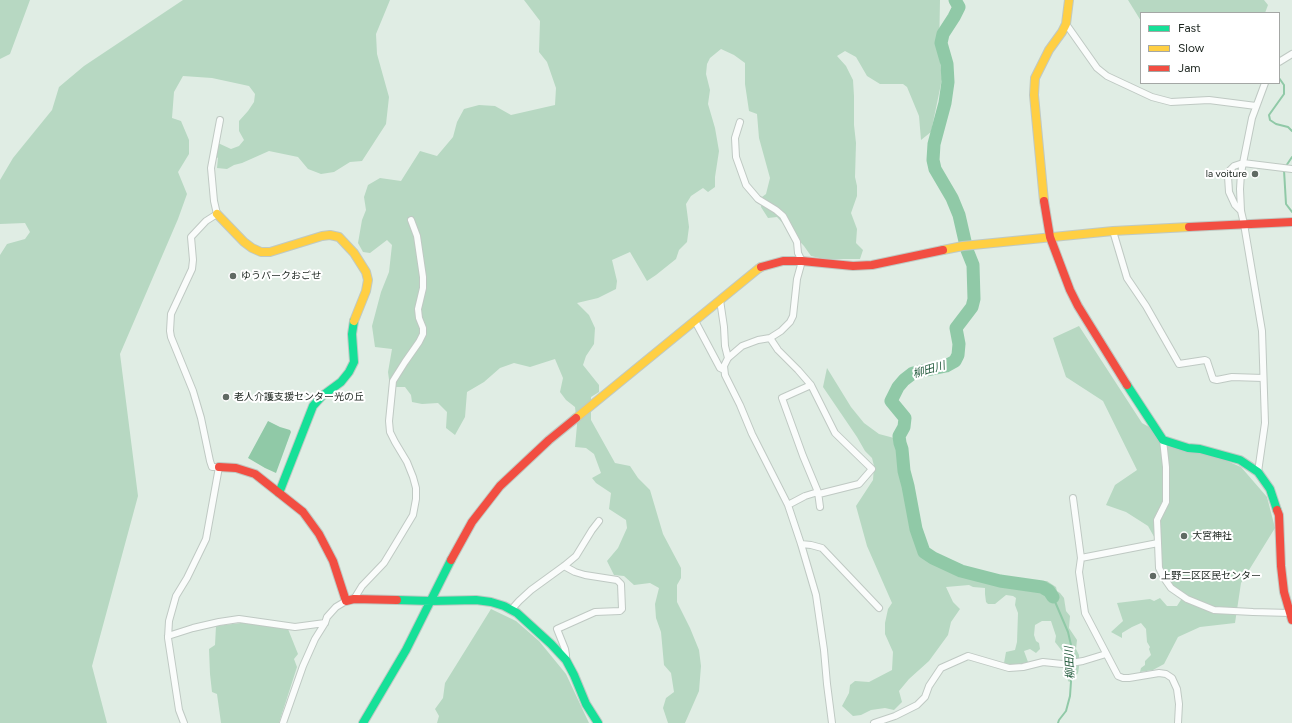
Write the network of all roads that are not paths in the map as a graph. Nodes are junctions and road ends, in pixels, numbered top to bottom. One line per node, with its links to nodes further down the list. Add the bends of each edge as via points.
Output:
1 (1068, 0): 2 (street)
2 (1066, 24): 6 (street, via 1097,68 1107,76 1152,97 1171,102 1209,100); 17 (street, via 1035,78 1035,109 1044,204)
3 (1292, 54): 4 (street)
4 (1280, 61)
5 (1265, 84): 6 (street)
6 (1256, 106): 9 (street)
7 (220, 120): 12 (street, via 211,168)
8 (740, 122): 18 (street, via 736,138 736,157 746,184 758,199 784,216 798,242 798,254)
9 (1243, 163): 10 (street); 11 (street); 11 (street, via 1234,166 1228,176 1229,192)
10 (1292, 169)
11 (1241, 211): 15 (street)
12 (217, 214): 27 (street, via 206,221 192,237 192,269 171,314 170,331 193,391 212,467); 29 (street, via 244,242 261,252 270,252 322,236 339,237 354,253 368,280 354,322 354,362 341,382 313,406)
13 (411, 220): 39 (street, via 417,236 423,277 418,309 423,334 393,381 389,421 392,437 414,477 416,499 413,514 401,535 384,562)
14 (1292, 222): 15 (street)
15 (1244, 224): 16 (street); 24 (street, via 1262,331)
16 (1113, 231): 17 (street); 24 (street, via 1127,278 1180,365 1205,360 1213,379 1217,380 1232,377)
17 (1050, 237): 18 (street, via 975,244 872,265 853,266); 26 (street, via 1078,306)
18 (802, 261): 19 (street, via 783,261 758,269); 21 (street, via 797,279 793,316 782,331)
19 (720, 300): 20 (street); 22 (street)
20 (695, 321): 23 (street, via 720,368); 41 (street, via 549,440 500,486 472,522)
21 (770, 338): 22 (street, via 742,346); 25 (street)
22 (728, 358): 23 (street)
23 (724, 370): 32 (street, via 752,434)
24 (1263, 378): 28 (street, via 1265,423)
25 (811, 385): 30 (street, via 782,398); 30 (street, via 835,433 872,470 859,484)
26 (1163, 440): 28 (street, via 1240,460); 35 (street, via 1166,502 1157,520)
27 (219, 467): 29 (street, via 236,468 255,474); 46 (street, via 206,539 173,604)
28 (1258, 472): 44 (street, via 1270,490 1279,515 1284,592)
29 (279, 493): 40 (street, via 303,512 319,534 333,561)
30 (819, 493): 32 (street, via 805,496); 33 (street)
31 (1073, 498): 37 (street)
32 (788, 505): 36 (street)
33 (820, 507)
34 (599, 521): 38 (street, via 576,556)
35 (1158, 543): 37 (street); 44 (street, via 1159,568 1164,578 1171,588 1187,599 1214,610)
36 (801, 544): 42 (street, via 822,548); 53 (street, via 816,595)
37 (1082, 558): 47 (street, via 1079,572 1085,613)
38 (564, 566): 43 (street, via 527,594); 48 (street, via 585,575 617,580 621,584 622,609 595,612 557,629 565,649)
39 (354, 599): 40 (street); 41 (street)
40 (346, 601): 45 (street, via 327,617)
41 (432, 601): 43 (street, via 476,600); 51 (street)
42 (879, 608)
43 (511, 610): 48 (street)
44 (1291, 616)
45 (325, 623): 46 (street, via 295,626 239,619); 50 (street, via 303,666)
46 (168, 636): 49 (street, via 179,710)
47 (1106, 654): 54 (street, via 1071,663 1043,662 1009,668 968,656 941,668 925,697 917,705); 55 (street, via 1118,676 1123,678 1159,673 1172,678 1179,704)
48 (566, 660): 52 (street, via 586,704)
49 (184, 723)
50 (283, 723)
51 (363, 723)
52 (598, 723)
53 (832, 723)
54 (874, 723)
55 (1178, 723)

